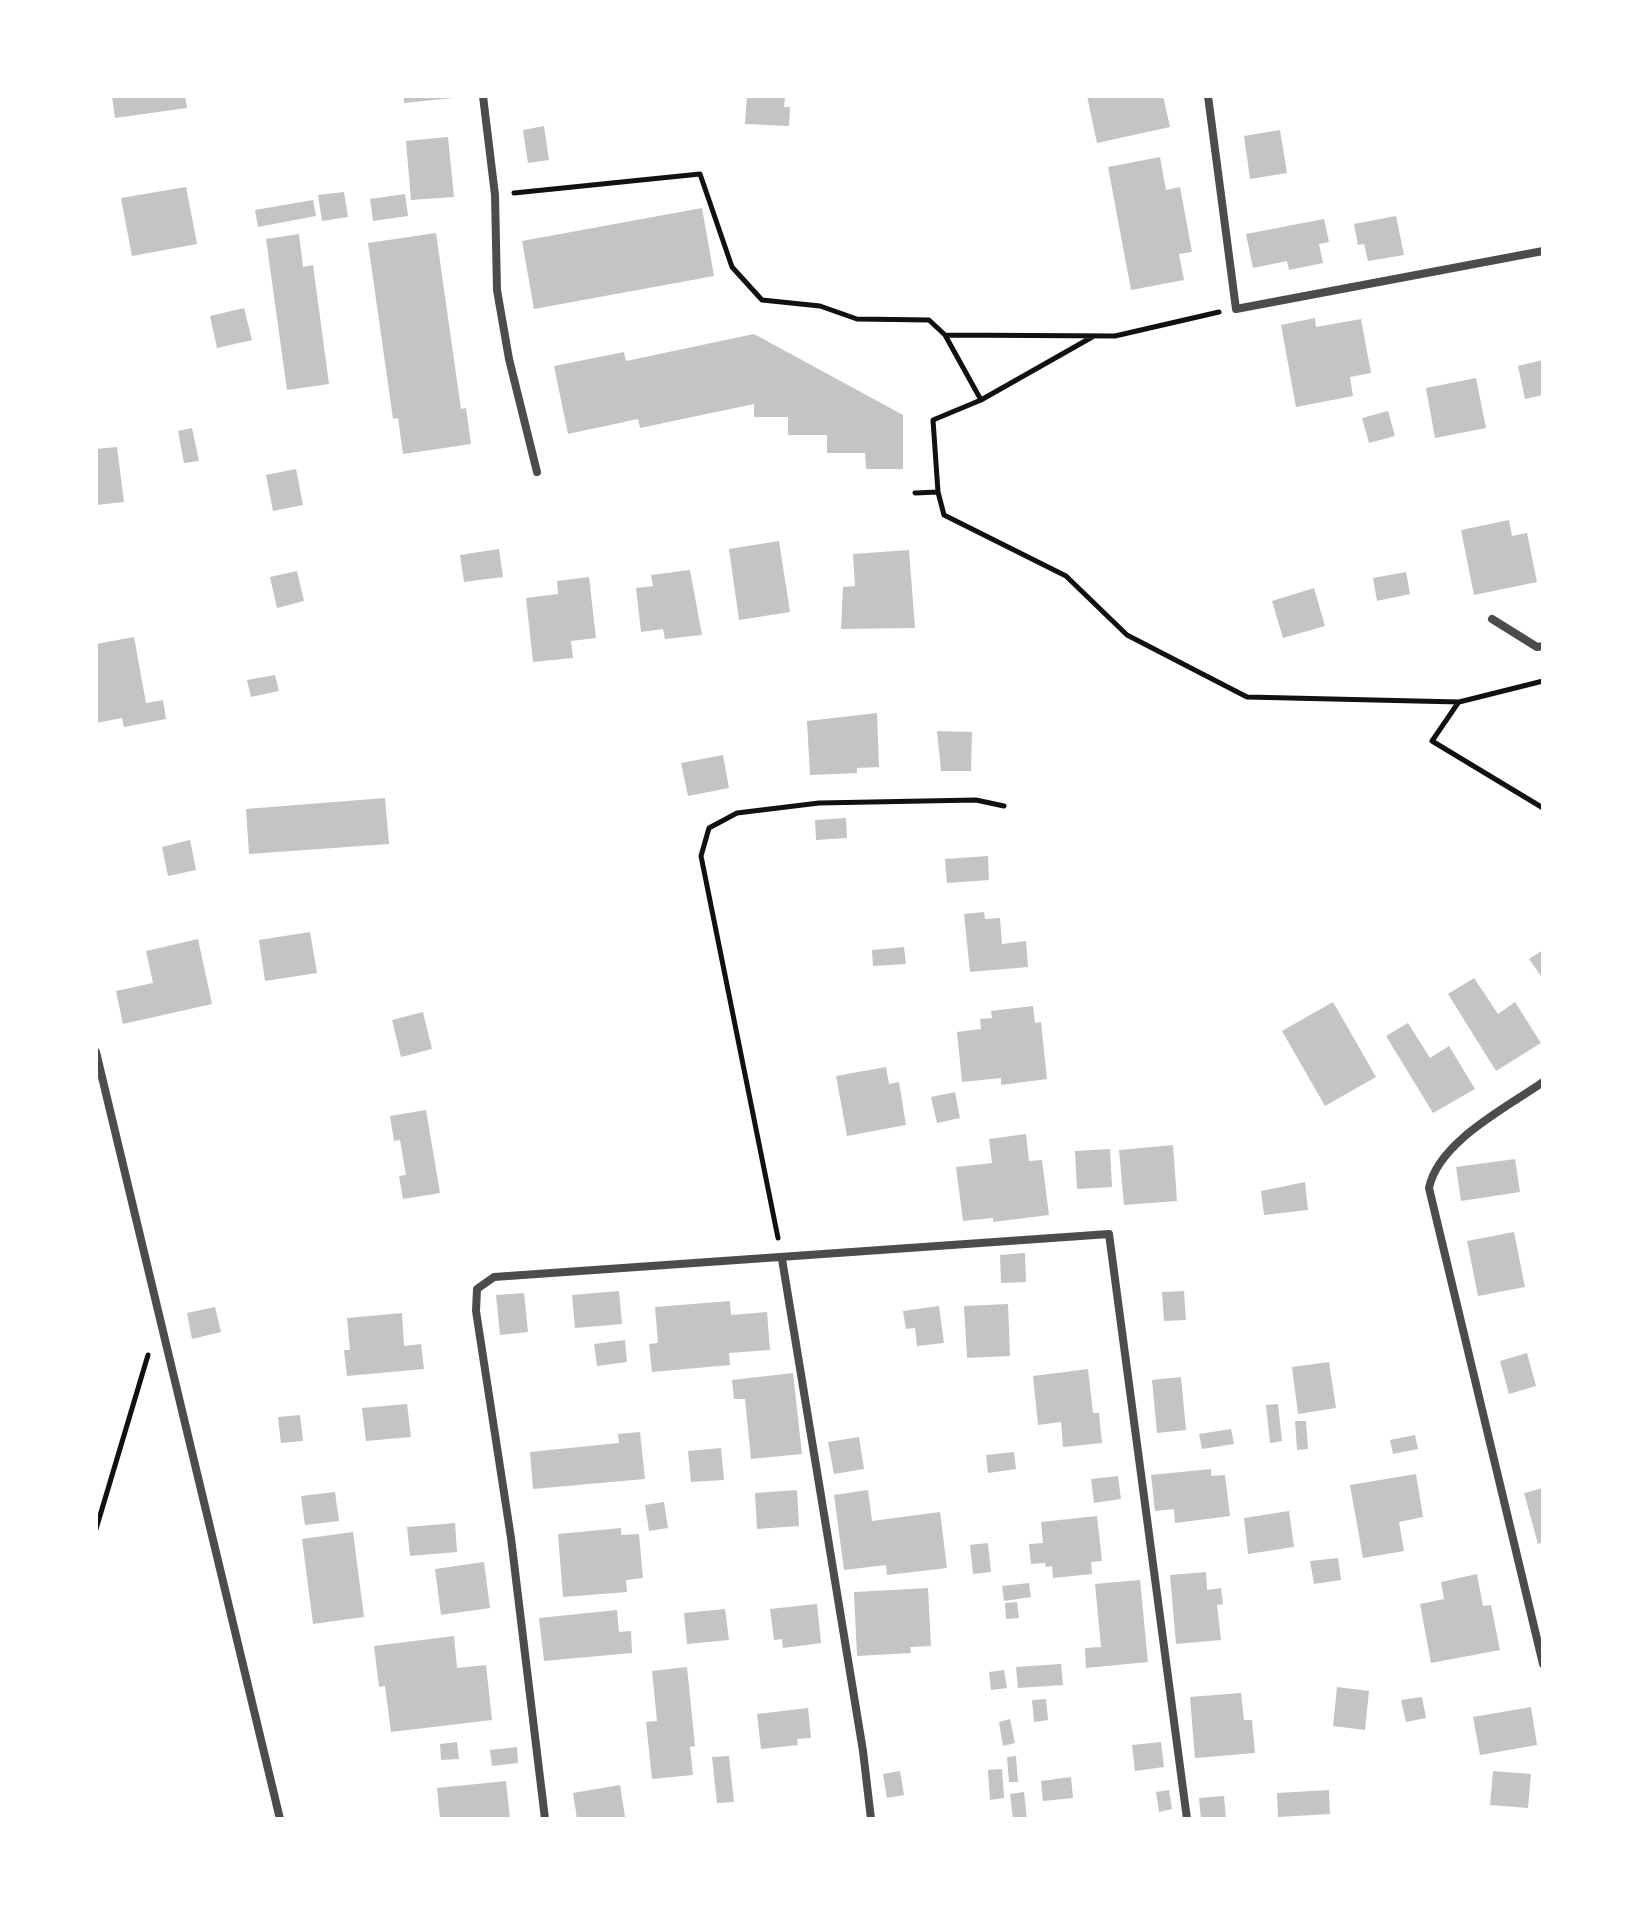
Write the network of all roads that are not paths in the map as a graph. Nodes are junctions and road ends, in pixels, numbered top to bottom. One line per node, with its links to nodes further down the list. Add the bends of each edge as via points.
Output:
1 (483, 96): 4 (street, via 495,195 497,290)
2 (1208, 96): 3 (street, via 1236,309)
3 (1543, 251)
4 (537, 472)
5 (1492, 619): 6 (street)
6 (1543, 646)
7 (96, 1052): 11 (street)
8 (1543, 1082): 10 (street, via 1450,1148 1432,1172 1431,1209)
9 (782, 1259): 12 (street, via 494,1277 477,1289); 13 (street); 14 (street, via 1109,1234)
10 (1543, 1664)
11 (280, 1819)
12 (545, 1819)
13 (871, 1819)
14 (1187, 1819)

